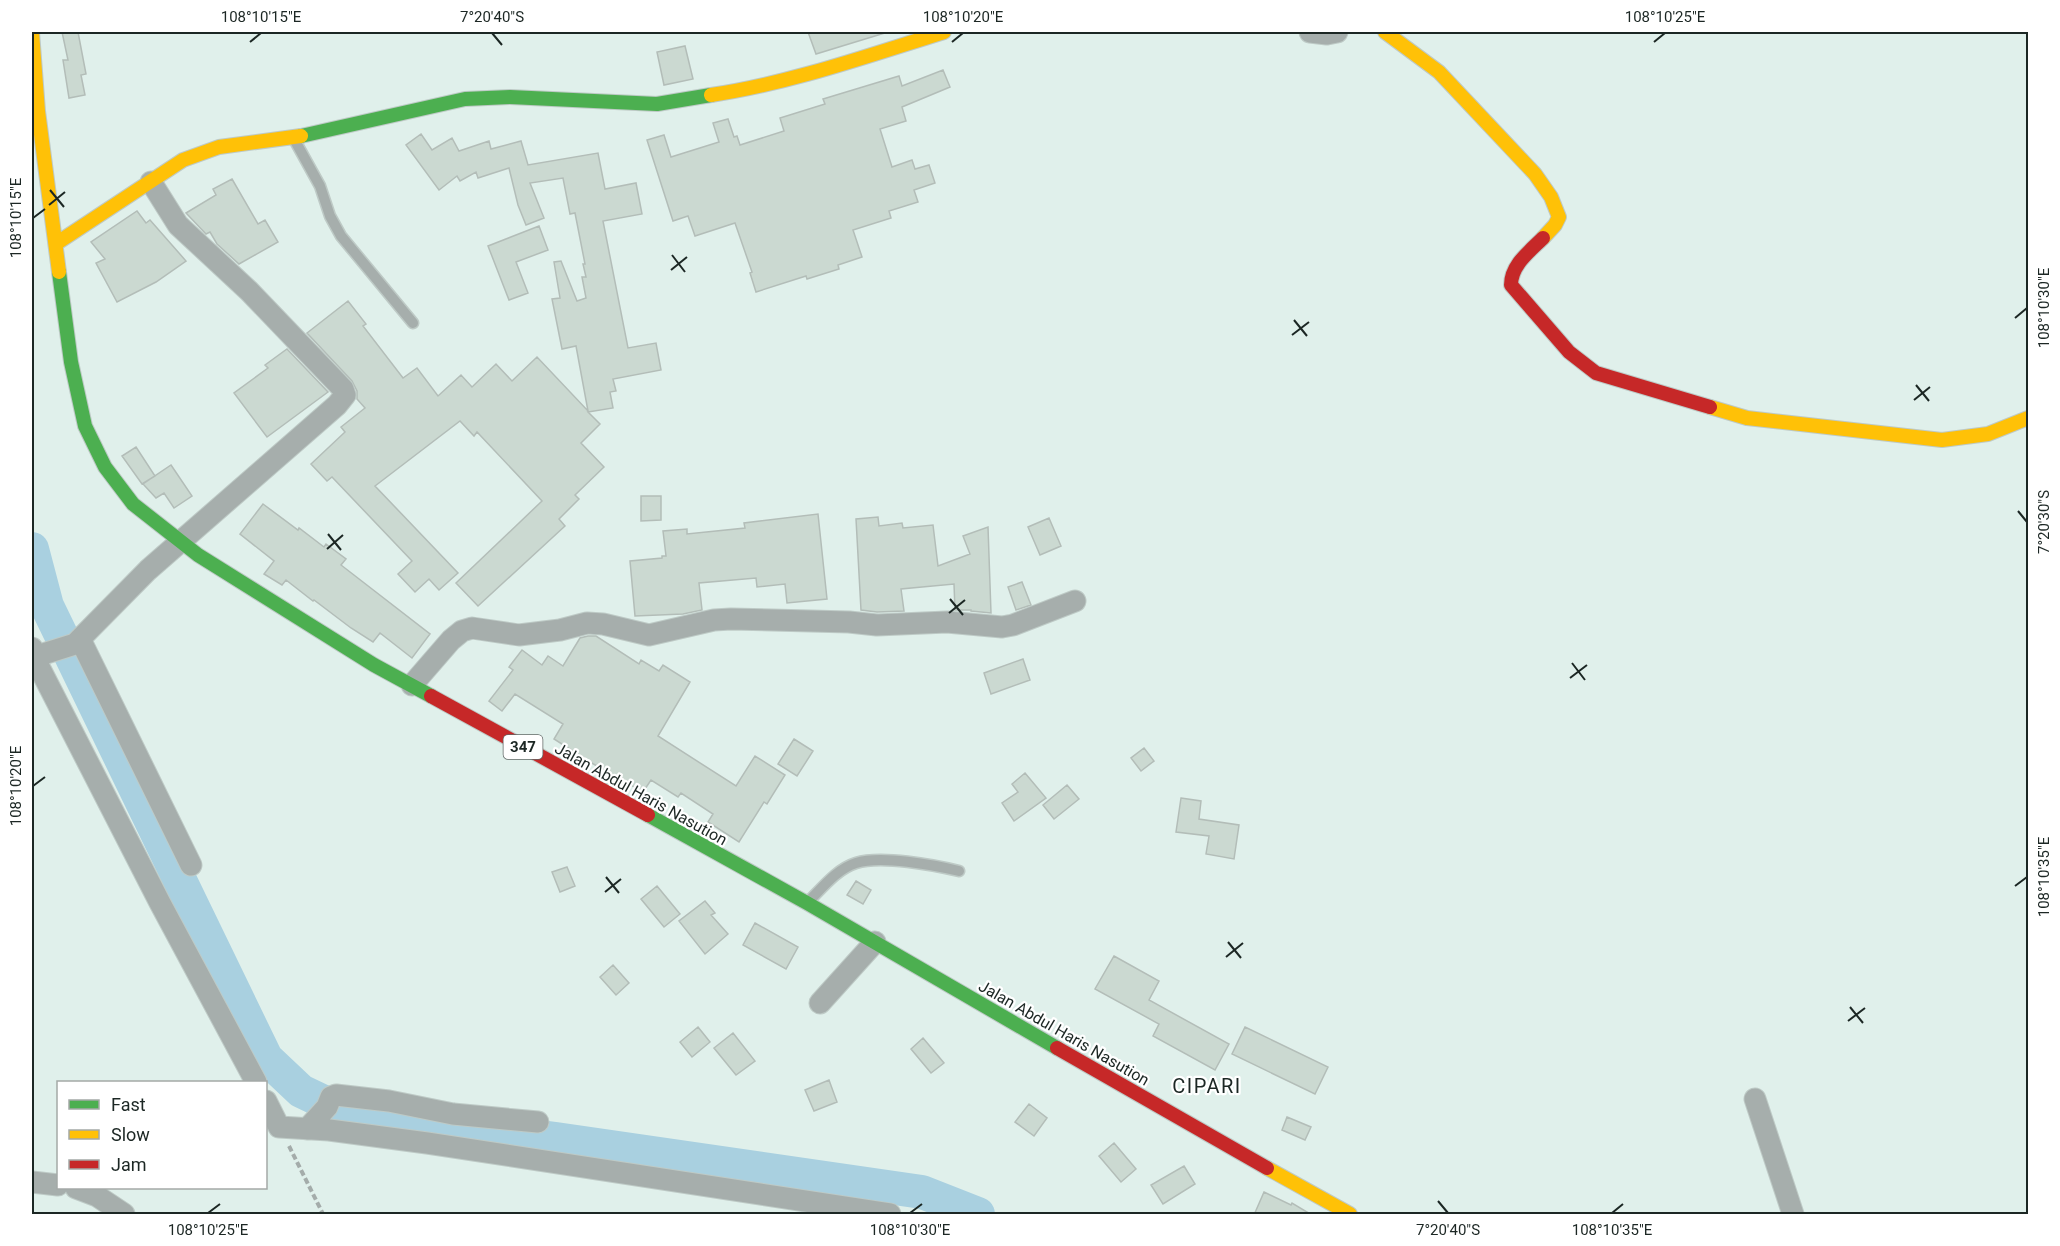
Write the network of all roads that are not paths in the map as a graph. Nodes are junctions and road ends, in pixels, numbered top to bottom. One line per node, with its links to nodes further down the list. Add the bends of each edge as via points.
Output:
1 (32, 32): 8 (main road, Jalan Abdul Haris Nasution / 347, via 38,111)
2 (944, 32): 6 (main road, via 813,73 739,91 657,104 510,97 465,99)
3 (1310, 32): 4 (street)
4 (1337, 32)
5 (1385, 32): 10 (main road, via 1439,72 1535,174 1551,197 1559,217 1515,267 1511,285 1569,352 1596,373 1747,418 1942,440 1988,434)
6 (293, 136): 7 (main road, via 199,153); 9 (lane, via 342,236)
7 (151, 182): 8 (main road); 11 (street, via 178,225 249,291 343,388 345,395)
8 (57, 243): 11 (main road, Jalan Abdul Haris Nasution / 347, via 71,362 85,426 105,467 134,504)
9 (413, 323)
10 (2028, 418)
11 (181, 540): 13 (street); 15 (main road, Jalan Abdul Haris Nasution / 347, via 198,555)
12 (1075, 601): 15 (street, via 1002,627 947,622 894,625 731,619 649,635 603,624 519,635 472,628 451,640)
13 (77, 642): 14 (street); 16 (street, via 92,659)
14 (35, 656): 21 (street)
15 (412, 685): 18 (main road, Jalan Abdul Haris Nasution / 347)
16 (191, 865)
17 (959, 871): 18 (lane, via 928,863 856,863 838,873)
18 (807, 903): 19 (main road, Jalan Abdul Haris Nasution / 347)
19 (875, 942): 20 (street); 31 (main road, Jalan Abdul Haris Nasution / 347)
20 (820, 1003)
21 (255, 1081)
22 (1755, 1099): 32 (street)
23 (267, 1103): 25 (street, via 279,1126)
24 (538, 1122): 25 (street, via 453,1114 336,1095)
25 (307, 1129): 30 (street, via 427,1143)
26 (32, 1182): 27 (street)
27 (57, 1185)
28 (79, 1189): 29 (street, via 97,1196)
29 (124, 1215)
30 (890, 1215)
31 (1350, 1215)
32 (1793, 1215)

